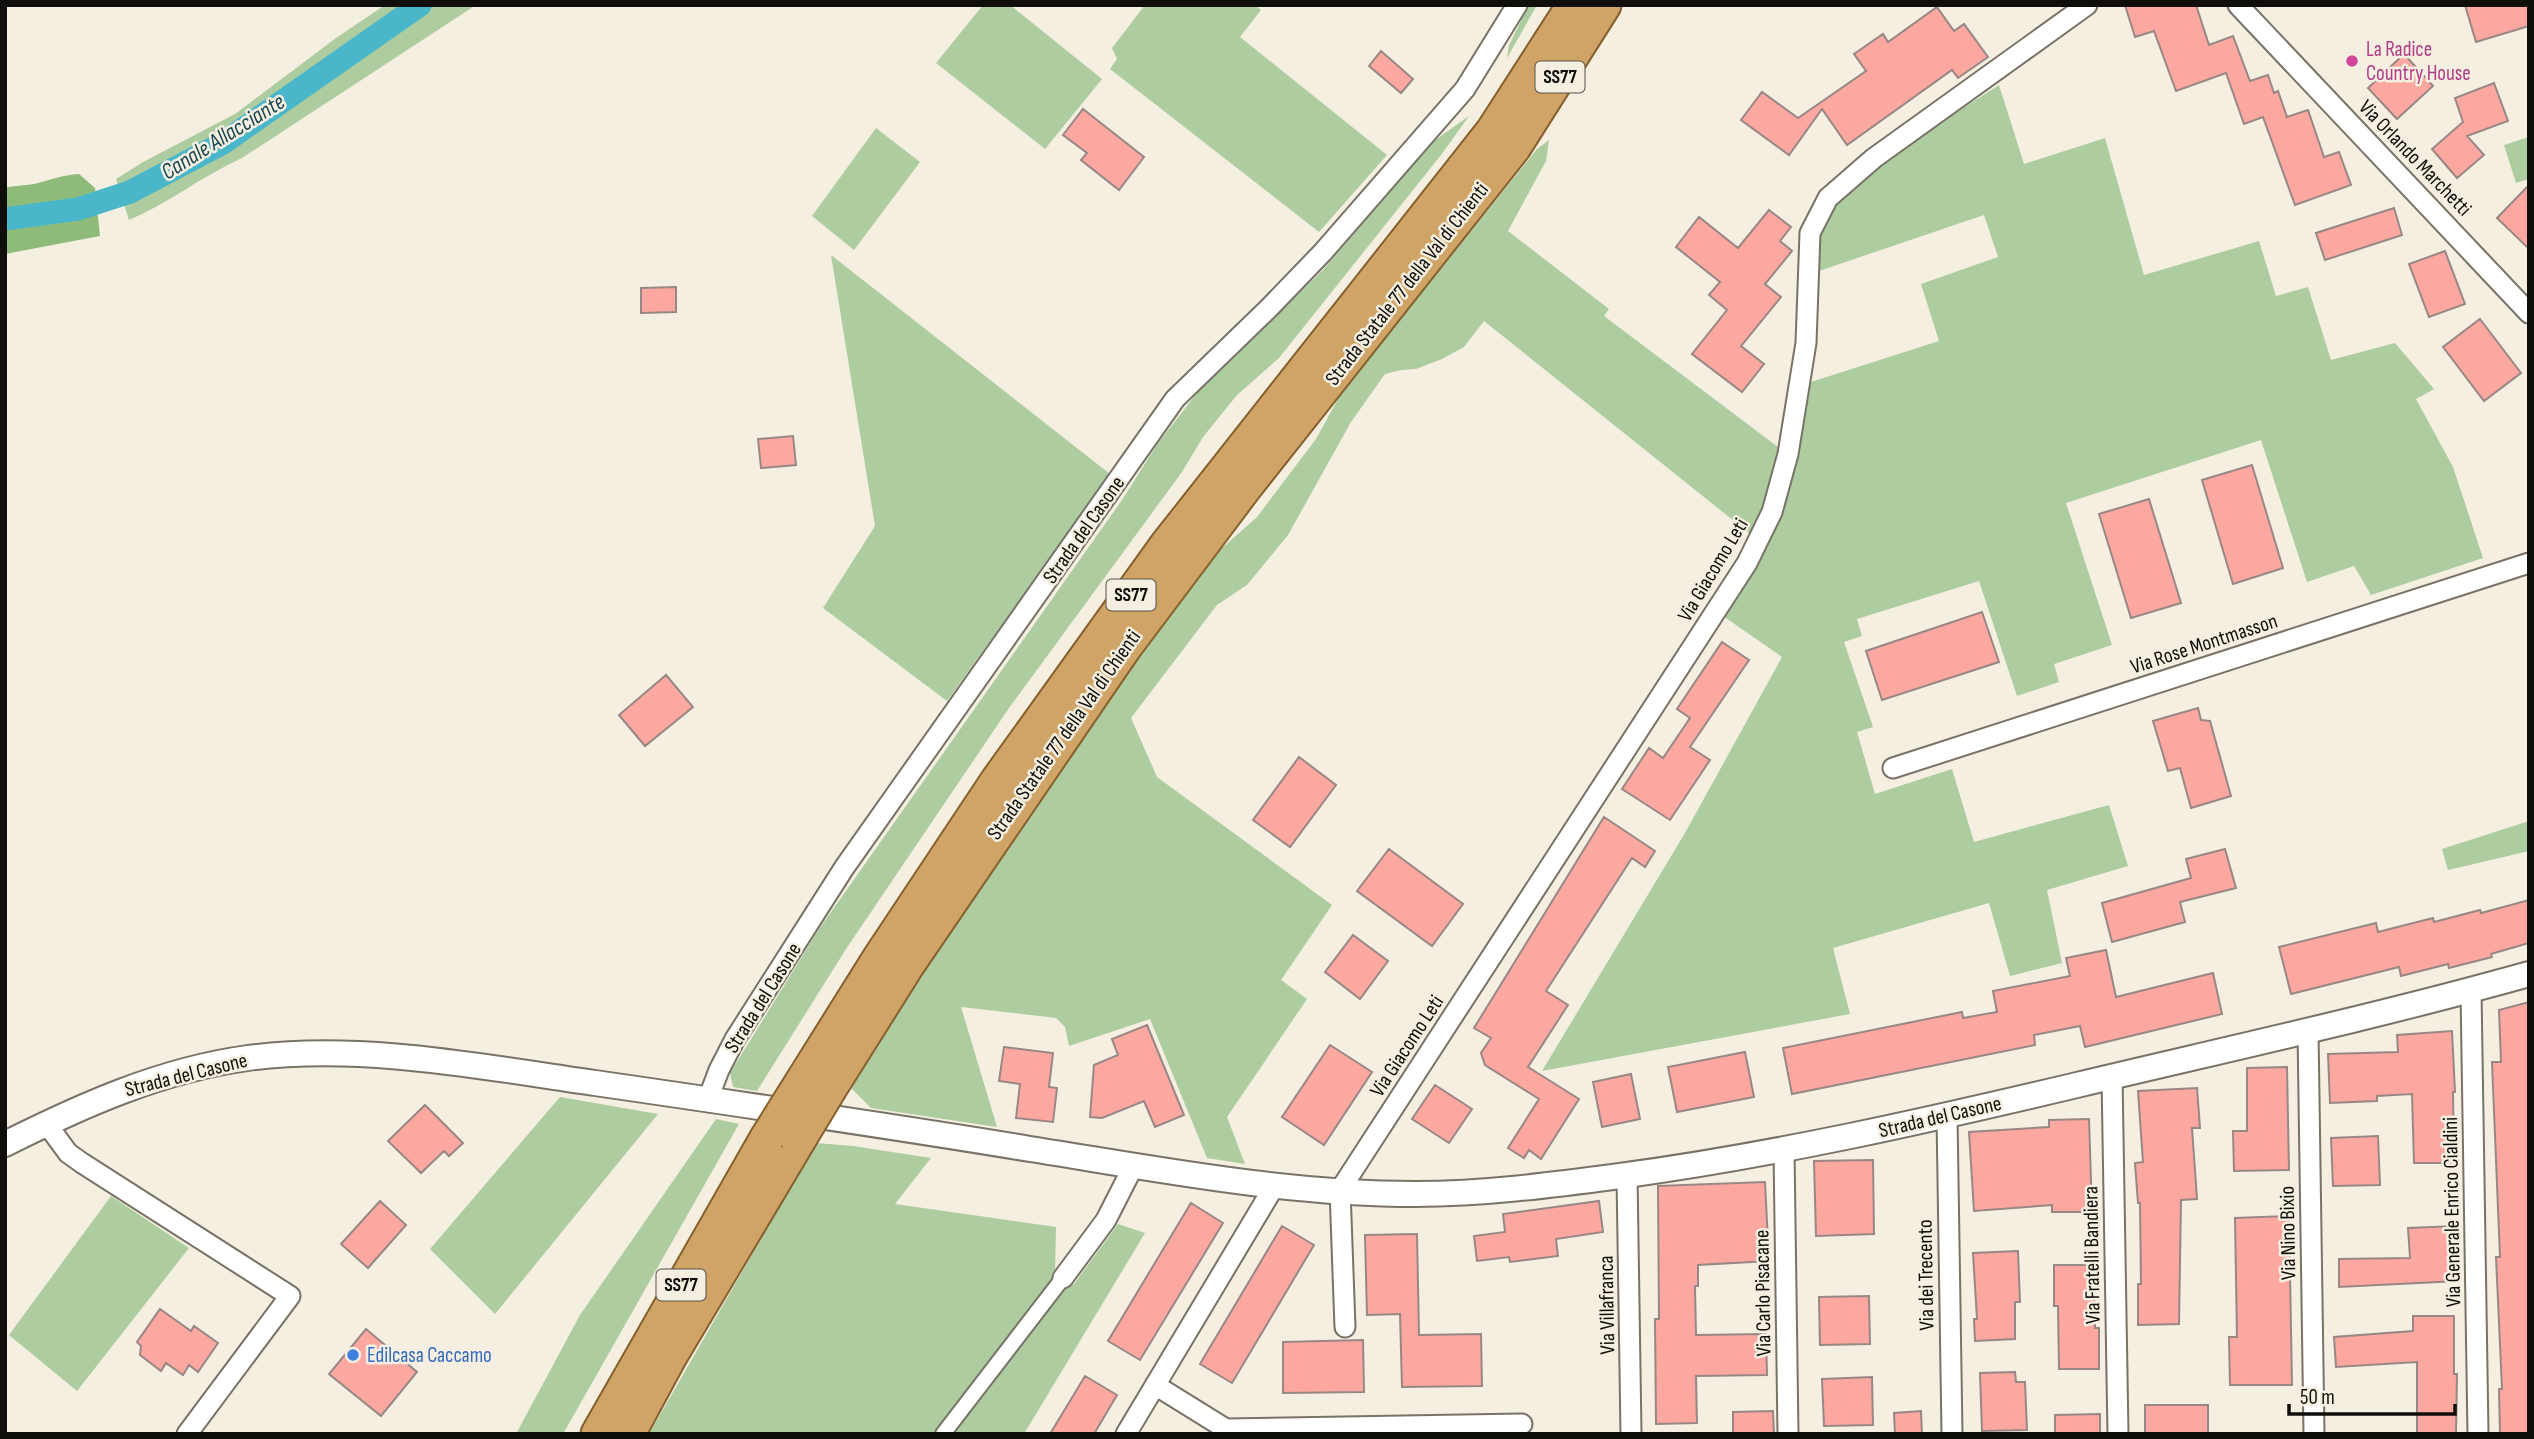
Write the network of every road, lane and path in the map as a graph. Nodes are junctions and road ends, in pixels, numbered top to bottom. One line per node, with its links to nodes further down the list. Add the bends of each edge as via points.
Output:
1 (1517, 5): 14 (street, Strada del Casone, via 1465,89 1323,252 1175,399 844,868 735,1039)
2 (1574, 5): 13 (highway, Strada Statale 77 della Val di Chienti / SS77, via 1493,131 1174,536 1006,769 879,959)
3 (1604, 5): 13 (highway, Strada Statale 77 della Val di Chienti / SS77, via 1514,148 1124,648 908,964)
4 (2087, 5): 23 (street, Via Giacomo Leti, via 1874,158 1828,198 1810,233 1802,376 1780,485 1761,537)
5 (2238, 5): 6 (street, Via Orlando Marchetti)
6 (2529, 313)
7 (2529, 563): 8 (street, Via Rose Montmasson)
8 (1893, 768)
9 (2529, 974): 10 (street, Strada del Casone)
10 (2471, 990): 11 (street, Strada del Casone); 38 (street, Via Generale Enrico Cialdini)
11 (2308, 1031): 12 (street, Strada del Casone); 37 (street, Via Nino Bixio)
12 (2112, 1076): 15 (street, Strada del Casone); 36 (street, Via Fratelli Bandiera)
13 (816, 1085): 17 (highway, Strada Statale 77 della Val di Chienti / SS77, bridge)
14 (708, 1100): 16 (street, Strada del Casone, via 458,1063 279,1055 219,1063 160,1078); 20 (street, Strada del Casone)
15 (1947, 1116): 19 (street, Strada del Casone); 35 (street, Via dei Trecento)
16 (46, 1123): 18 (street, Strada del Casone); 28 (street, via 68,1153 82,1163 290,1297)
17 (782, 1140): 29 (highway, Strada Statale 77 della Val di Chienti / SS77); 30 (highway, Strada Statale 77 della Val di Chienti / SS77)
18 (5, 1144)
19 (1784, 1151): 21 (street, Strada del Casone); 34 (street, Via Carlo Pisacane)
20 (1135, 1166): 22 (street, Strada del Casone); 24 (street, via 1106,1220)
21 (1627, 1175): 23 (street, Strada del Casone, via 1464,1193); 33 (street, Via Villafranca)
22 (1275, 1185): 23 (street, Strada del Casone); 26 (street)
23 (1340, 1190): 25 (street)
24 (1063, 1278): 31 (street)
25 (1345, 1327)
26 (1155, 1385): 27 (street, via 1226,1429); 32 (street)
27 (1522, 1424)
28 (187, 1434)
29 (598, 1434)
30 (628, 1434)
31 (943, 1434)
32 (1126, 1434)
33 (1631, 1434)
34 (1788, 1434)
35 (1952, 1434)
36 (2118, 1434)
37 (2314, 1434)
38 (2478, 1434)

